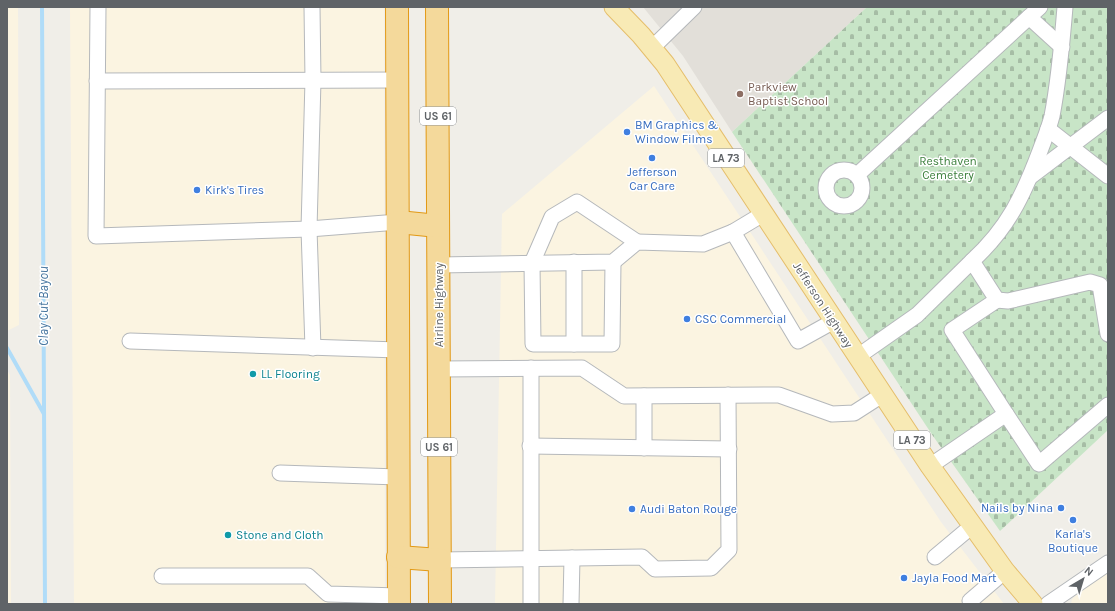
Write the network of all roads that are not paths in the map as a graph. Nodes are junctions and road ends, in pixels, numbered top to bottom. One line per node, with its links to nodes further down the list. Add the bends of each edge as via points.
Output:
1 (98, 7): 14 (street)
2 (312, 7): 12 (street)
3 (397, 7): 13 (highway)
4 (437, 7): 23 (highway, Airline Highway / US 61)
5 (614, 7): 11 (main road, Jefferson Highway / LA 73)
6 (694, 7): 11 (street)
7 (1040, 7): 9 (street)
8 (1065, 7): 10 (street)
9 (1029, 17): 10 (street); 18 (street)
10 (1062, 47): 16 (street)
11 (652, 48): 21 (main road, Jefferson Highway / LA 73)
12 (313, 80): 13 (street); 14 (street); 24 (street)
13 (398, 80): 22 (highway)
14 (96, 81): 24 (street, via 96,236)
15 (1108, 118): 17 (street)
16 (1048, 129): 17 (street); 20 (street)
17 (1071, 147): 19 (street); 20 (street)
18 (857, 175)
19 (1108, 176)
20 (1030, 177): 27 (street, via 1018,206 1005,225 992,243)
21 (763, 214): 25 (street); 34 (main road, Jefferson Highway / LA 73)
22 (398, 222): 23 (highway); 24 (street); 39 (highway)
23 (438, 226): 31 (highway, Airline Highway / US 61)
24 (309, 229): 38 (street)
25 (733, 232): 26 (street, via 703,244); 34 (street, via 798,341)
26 (637, 242): 29 (street); 30 (street, via 577,202 552,217)
27 (972, 261): 33 (street); 40 (street, via 917,314)
28 (574, 262): 29 (street); 30 (street); 37 (street)
29 (613, 262): 37 (street, via 612,344)
30 (532, 263): 31 (street); 37 (street, via 533,344)
31 (439, 265): 42 (highway, Airline Highway / US 61)
32 (1104, 282): 33 (street, via 1090,282 1008,301); 35 (street)
33 (997, 300): 47 (street, via 952,330)
34 (834, 321): 40 (main road, Jefferson Highway / LA 73)
35 (1108, 334)
36 (130, 341): 38 (street)
37 (574, 344)
38 (313, 348): 39 (street)
39 (398, 350): 53 (highway)
40 (857, 357): 44 (main road, Jefferson Highway / LA 73)
41 (531, 368): 42 (street); 45 (street, via 582,368 624,396); 48 (street)
42 (439, 369): 58 (highway, Airline Highway / US 61)
43 (728, 395): 44 (street, via 779,395 832,414 854,413); 45 (street); 50 (street)
44 (882, 395): 51 (main road, Jefferson Highway / LA 73)
45 (644, 396): 49 (street)
46 (1108, 405): 47 (street, via 1039,464)
47 (1006, 414): 51 (street)
48 (530, 446): 49 (street); 59 (street)
49 (644, 448): 50 (street)
50 (729, 449): 57 (street, via 729,550 711,568 655,569 642,557)
51 (930, 466): 54 (main road, Jefferson Highway / LA 73)
52 (280, 473): 53 (street)
53 (398, 477): 55 (highway)
54 (972, 526): 56 (street); 61 (main road, Jefferson Highway / LA 73)
55 (398, 557): 58 (highway); 63 (highway)
56 (935, 557)
57 (572, 558): 59 (street); 67 (street)
58 (440, 560): 59 (street); 65 (highway, Airline Highway / US 61)
59 (531, 560): 66 (street)
60 (1108, 563): 69 (street)
61 (1005, 571): 64 (street); 68 (main road, Jefferson Highway / LA 73)
62 (162, 576): 63 (street, via 308,576 328,594)
63 (399, 600)
64 (970, 601)
65 (440, 604)
66 (531, 604)
67 (571, 604)
68 (1033, 604)
69 (1048, 604)

